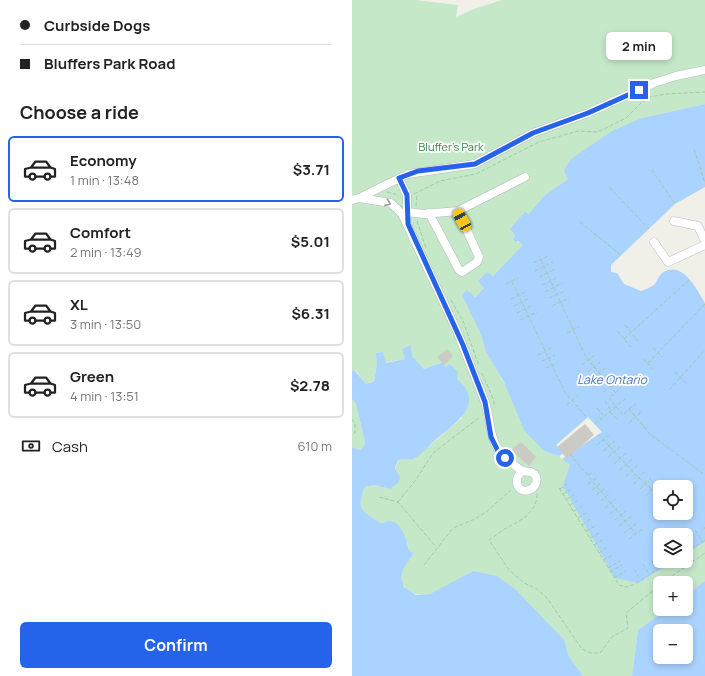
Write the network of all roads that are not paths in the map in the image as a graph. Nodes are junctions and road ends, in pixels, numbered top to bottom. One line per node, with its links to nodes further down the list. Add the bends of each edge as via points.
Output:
1 (705, 70): 3 (street, via 654,83 588,113 533,133 475,164 418,171)
2 (525, 177): 5 (street)
3 (399, 178): 4 (street); 6 (street, via 406,192)
4 (356, 199): 9 (street, one-way to 9, via 391,203 398,208)
5 (458, 211): 7 (street); 7 (street, via 479,257 477,262 462,272)
6 (407, 212): 7 (street); 9 (street)
7 (429, 213)
8 (674, 220): 10 (street, via 698,226)
9 (408, 224): 13 (street, via 463,345 485,402 491,437 505,458)
10 (705, 241)
11 (654, 242): 12 (street, via 668,262)
12 (705, 245)
13 (523, 471): 13 (street, via 530,471 535,475 537,482 534,488 528,491 521,489 517,484 519,474)

